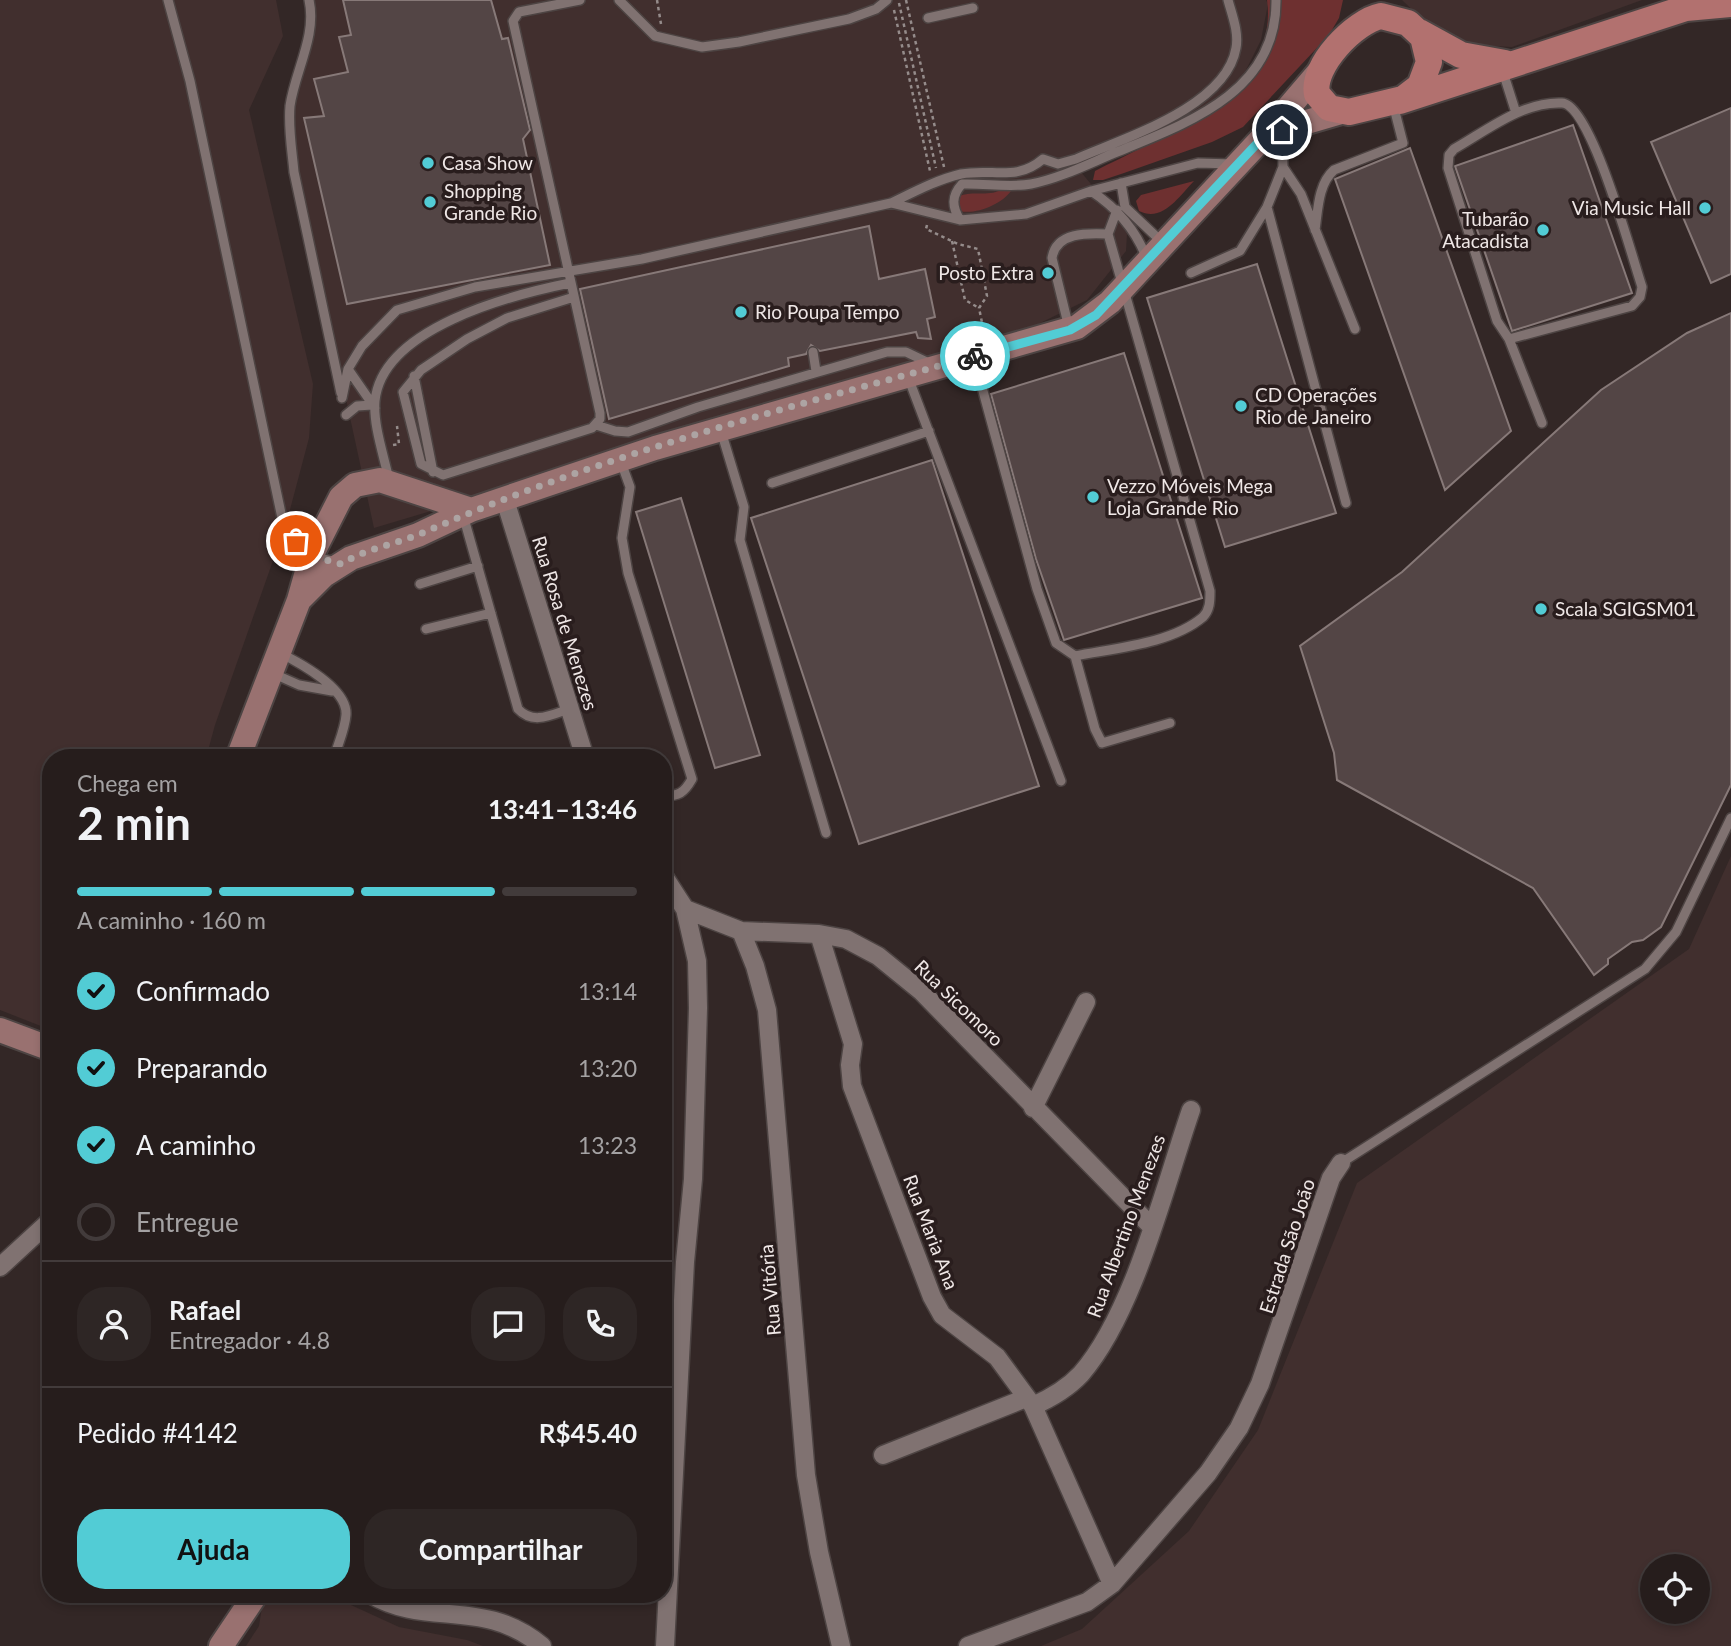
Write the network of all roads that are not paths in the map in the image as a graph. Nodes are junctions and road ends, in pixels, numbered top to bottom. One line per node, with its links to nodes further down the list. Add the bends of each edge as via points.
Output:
1 (168, 0): 64 (lane, via 190,81 282,518 292,537)
2 (309, 0): 43 (lane, via 310,29 290,106 290,135 342,398)
3 (580, 0): 34 (lane, via 519,12 513,21)
4 (619, 0): 5 (lane, via 655,37 702,47 849,19)
5 (890, 0)
6 (1228, 0): 26 (lane, via 1237,34 1231,66 1211,90 1172,115 1076,159 1058,164 1043,159 1023,173 979,172 938,181)
7 (1276, 0): 29 (lane, via 1277,17 1260,60 1235,92 1202,116 1030,184 962,184 953,199)
8 (1359, 0): 15 (main road)
9 (1388, 0): 14 (main road)
10 (1691, 4): 11 (main road); 16 (main road)
11 (1731, 4)
12 (973, 8): 13 (lane)
13 (929, 18)
14 (1413, 27): 15 (main road, via 1381,16); 16 (main road, via 1461,55); 18 (main road, via 1428,51 1427,73 1415,91)
15 (1354, 30): 17 (main road)
16 (1506, 65): 18 (main road); 20 (lane)
17 (1318, 73): 19 (main road, via 1320,98); 21 (main road)
18 (1396, 102): 19 (main road); 30 (lane, via 1403,143 1327,176)
19 (1340, 112): 21 (main road)
20 (1516, 113): 39 (lane, via 1454,149 1448,168 1497,321); 39 (lane, via 1563,103 1577,110 1600,160 1642,287 1632,306)
21 (1274, 132): 22 (main road); 23 (lane)
22 (1238, 164): 24 (lane, via 1198,163); 32 (main road)
23 (1283, 167): 27 (lane); 30 (lane, via 1301,194)
24 (1121, 183): 25 (lane); 32 (lane, via 1125,206)
25 (1091, 191): 28 (lane); 29 (lane, via 1026,214)
26 (891, 203): 29 (lane); 34 (lane)
27 (1267, 207): 33 (lane, via 1240,251); 59 (lane)
28 (1116, 210): 31 (lane); 32 (lane)
29 (960, 220)
30 (1315, 230): 37 (lane)
31 (1108, 234): 35 (lane); 38 (lane, via 1085,232 1053,249)
32 (1155, 251): 35 (main road)
33 (1191, 273)
34 (568, 278): 36 (lane); 43 (lane, via 475,287 397,310 362,346); 47 (lane, via 463,313 412,344 387,368)
35 (1125, 285): 38 (main road, via 1096,315); 71 (lane, via 1210,605 1204,616 1170,634)
36 (574, 297): 46 (lane, via 507,318); 50 (lane, via 600,413)
37 (1355, 329)
38 (1070, 330): 41 (main road)
39 (1509, 340): 49 (lane)
40 (813, 352): 44 (lane)
41 (981, 355): 42 (main road); 71 (lane, via 1037,589 1056,643)
42 (937, 367): 44 (lane, via 906,352 887,352); 45 (main road)
43 (348, 369): 47 (lane)
44 (816, 371): 50 (lane, via 628,432)
45 (907, 375): 51 (main road); 52 (lane)
46 (414, 376): 54 (lane); 54 (lane, via 403,392 421,464)
47 (374, 407): 48 (lane, via 357,406); 55 (lane)
48 (346, 415)
49 (1542, 423)
50 (596, 425): 54 (lane, via 463,470 443,475)
51 (721, 429): 53 (main road); 82 (lane, via 744,507 740,540)
52 (929, 430): 56 (lane); 79 (lane)
53 (620, 461): 58 (main road); 80 (lane, via 630,487 622,538 628,573 692,779 686,791)
54 (433, 471)
55 (390, 482): 57 (main road); 60 (main road, via 355,485)
56 (772, 483)
57 (413, 490): 61 (main road); 62 (main road, via 427,511)
58 (505, 500): 61 (main road); 74 (street, Rua Rosa de Menezes)
59 (1346, 503)
60 (334, 509): 63 (main road, via 332,523 338,535); 64 (main road)
61 (467, 513): 62 (main road); 66 (lane)
62 (418, 535): 63 (main road)
63 (364, 552): 65 (main road)
64 (312, 554): 65 (lane); 68 (main road)
65 (341, 564): 68 (main road)
66 (478, 566): 67 (lane); 69 (lane)
67 (420, 584)
68 (299, 600): 72 (main road)
69 (491, 613): 70 (lane); 74 (lane, via 518,709 531,718)
70 (426, 629)
71 (1075, 656): 75 (lane, via 1102,743)
72 (274, 662): 73 (lane, via 299,685); 73 (lane, via 307,666); 76 (main road)
73 (333, 691): 77 (lane, via 342,697 346,715)
74 (569, 709): 78 (street, Rua Rosa de Menezes)
75 (1170, 723)
76 (241, 749)
77 (337, 749)
78 (582, 749)
79 (1061, 781)
80 (672, 796)
81 (1731, 818): 92 (lane, Estrada São João, via 1676,932 1645,969)
82 (827, 833)
83 (672, 889): 84 (street)
84 (685, 909): 85 (street, Rua Sicomoro); 98 (street, via 697,961 698,1008 693,1179)
85 (741, 931): 86 (street, Rua Sicomoro); 106 (street, Rua Vitória, via 767,1010 806,1475)
86 (819, 934): 90 (street, Rua Sicomoro, via 846,939 878,956 921,991); 96 (street, Rua Maria Ana, via 853,1044 852,1086 932,1297 942,1315 997,1357)
87 (1086, 1002): 90 (street)
88 (1, 1032): 89 (main road)
89 (42, 1046)
90 (1033, 1108): 93 (street, Rua Sicomoro)
91 (1191, 1110): 93 (street, Rua Albertino Menezes)
92 (1341, 1163): 99 (street, Estrada São João, via 1331,1178 1281,1330 1239,1428 1208,1473)
93 (1152, 1226): 96 (street, Rua Albertino Menezes, via 1133,1279 1095,1357 1056,1396)
94 (42, 1228): 95 (street)
95 (0, 1267)
96 (1029, 1402): 97 (street, Rua Albertino Menezes); 99 (street, Rua Maria Ana)
97 (883, 1455)
98 (672, 1512)
99 (1112, 1584): 107 (street, Estrada São João, via 1068,1611)
100 (250, 1603): 103 (main road)
101 (396, 1603): 104 (street, via 413,1610 482,1615 511,1625)
102 (667, 1603): 105 (street)
103 (221, 1646)
104 (542, 1646)
105 (665, 1646)
106 (841, 1646)
107 (968, 1646)

